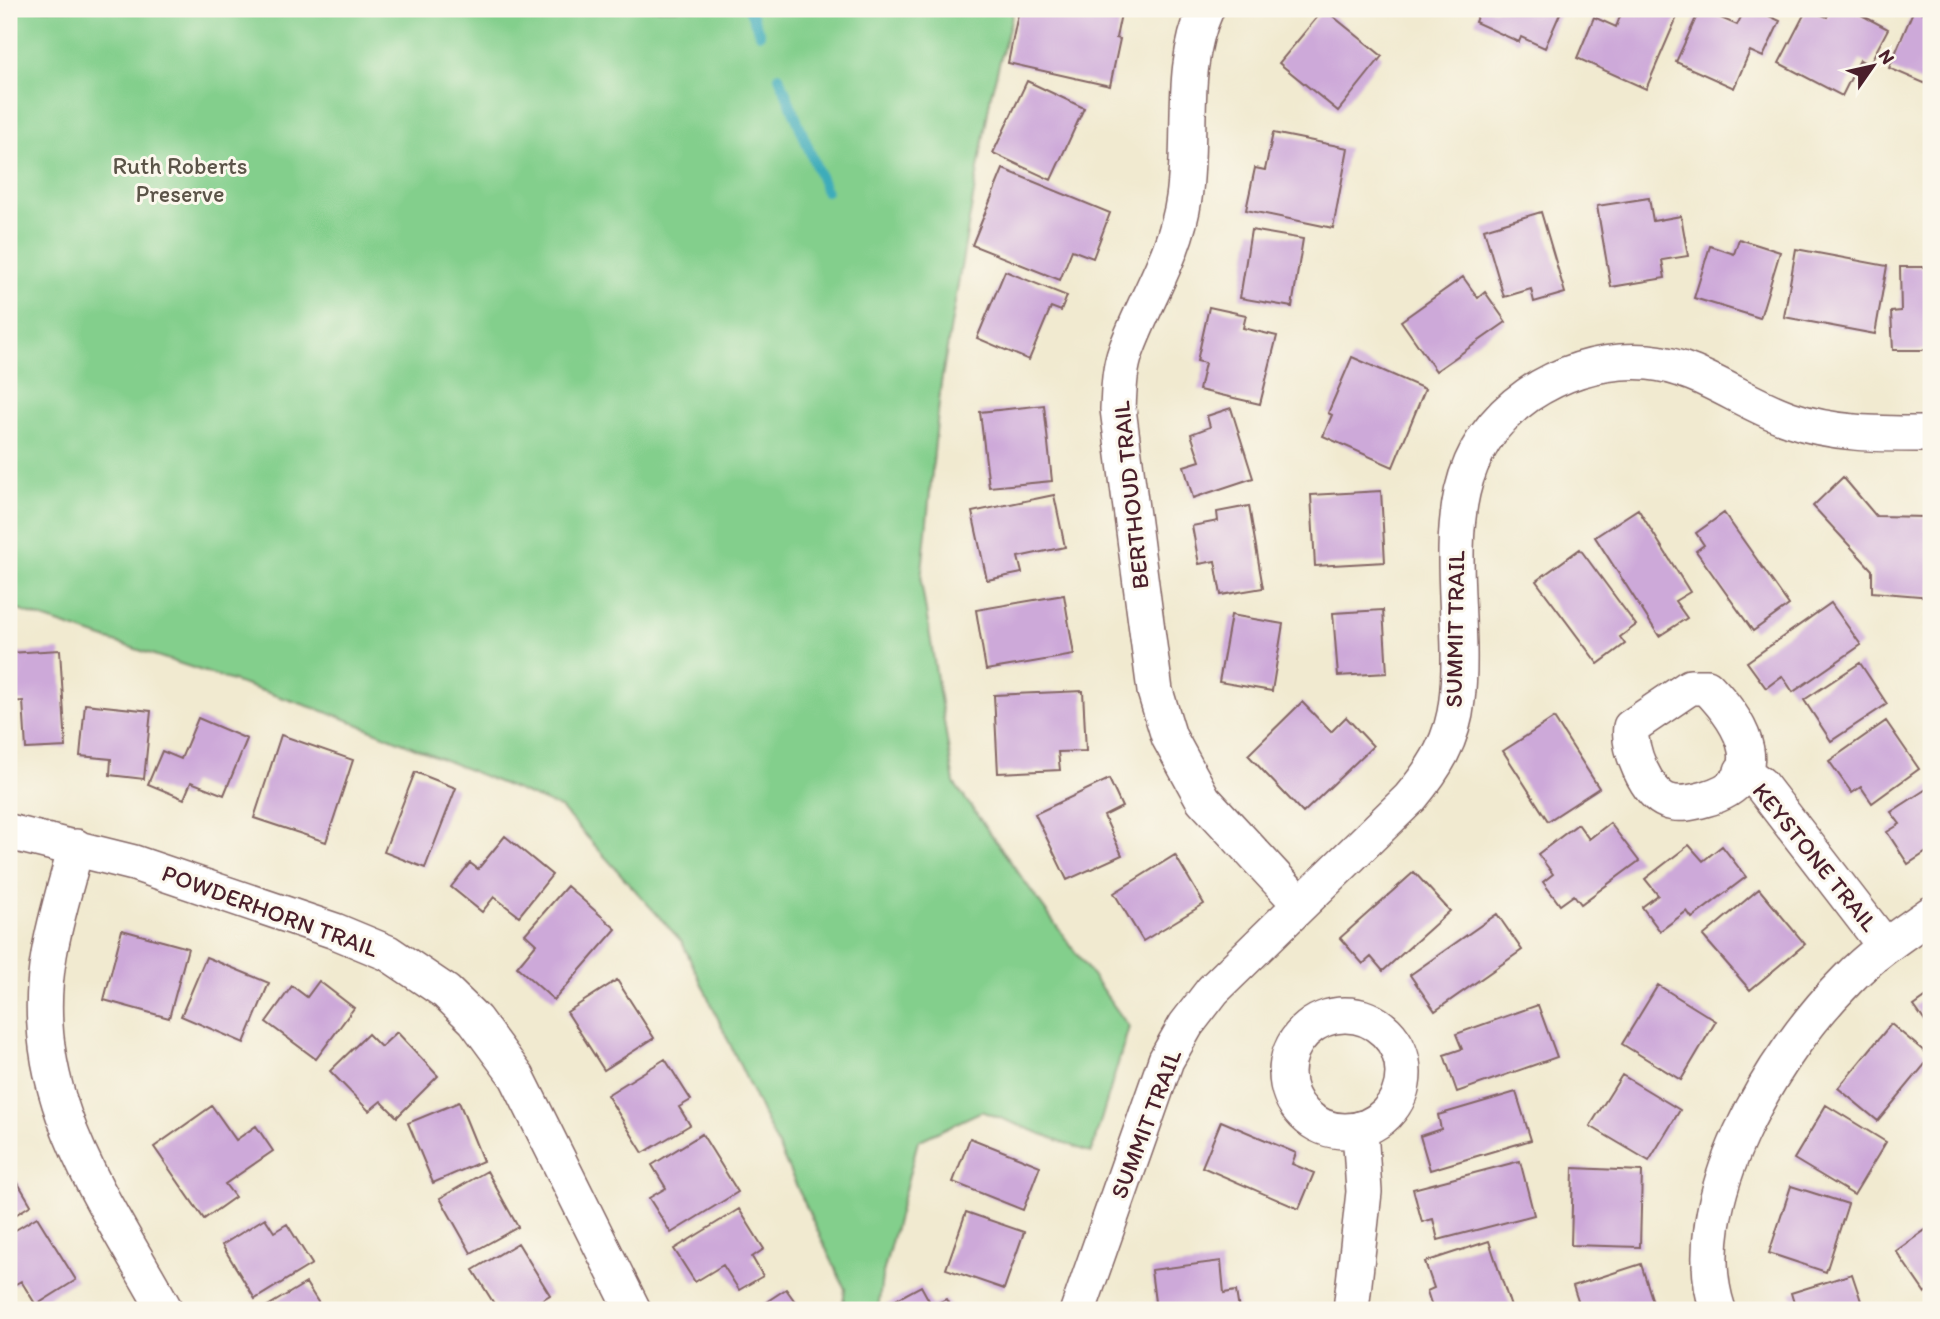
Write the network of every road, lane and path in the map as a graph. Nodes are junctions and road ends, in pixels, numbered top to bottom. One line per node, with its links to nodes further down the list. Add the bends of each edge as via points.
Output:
1 (1206, 9): 6 (street, BERTHOUD TRAIL, via 1197,27 1188,75 1184,200 1164,270 1126,351 1118,409 1155,691 1169,737 1203,799)
2 (1931, 434): 6 (street, SUMMIT TRAIL, via 1828,429 1790,419 1698,376 1650,362 1583,368 1544,384 1514,405 1489,433 1468,471 1458,506 1458,699 1449,739 1437,765 1410,798)
3 (1742, 771): 8 (street, KEYSTONE TRAIL, via 1760,784)
4 (9, 832): 5 (street, POWDERHORN TRAIL)
5 (76, 847): 10 (street, via 48,965 44,1032 50,1075 76,1149); 11 (street, POWDERHORN TRAIL, via 335,931 388,953 446,992 475,1020 517,1077)
6 (1300, 904): 12 (street, SUMMIT TRAIL, via 1213,990 1166,1060)
7 (1931, 914): 8 (street)
8 (1885, 946): 14 (street, via 1847,979 1814,1017 1774,1073 1728,1162 1710,1232 1713,1296)
9 (1360, 1129): 13 (street, via 1364,1192)
10 (165, 1310)
11 (633, 1310)
12 (1078, 1310)
13 (1351, 1310)
14 (1718, 1310)

